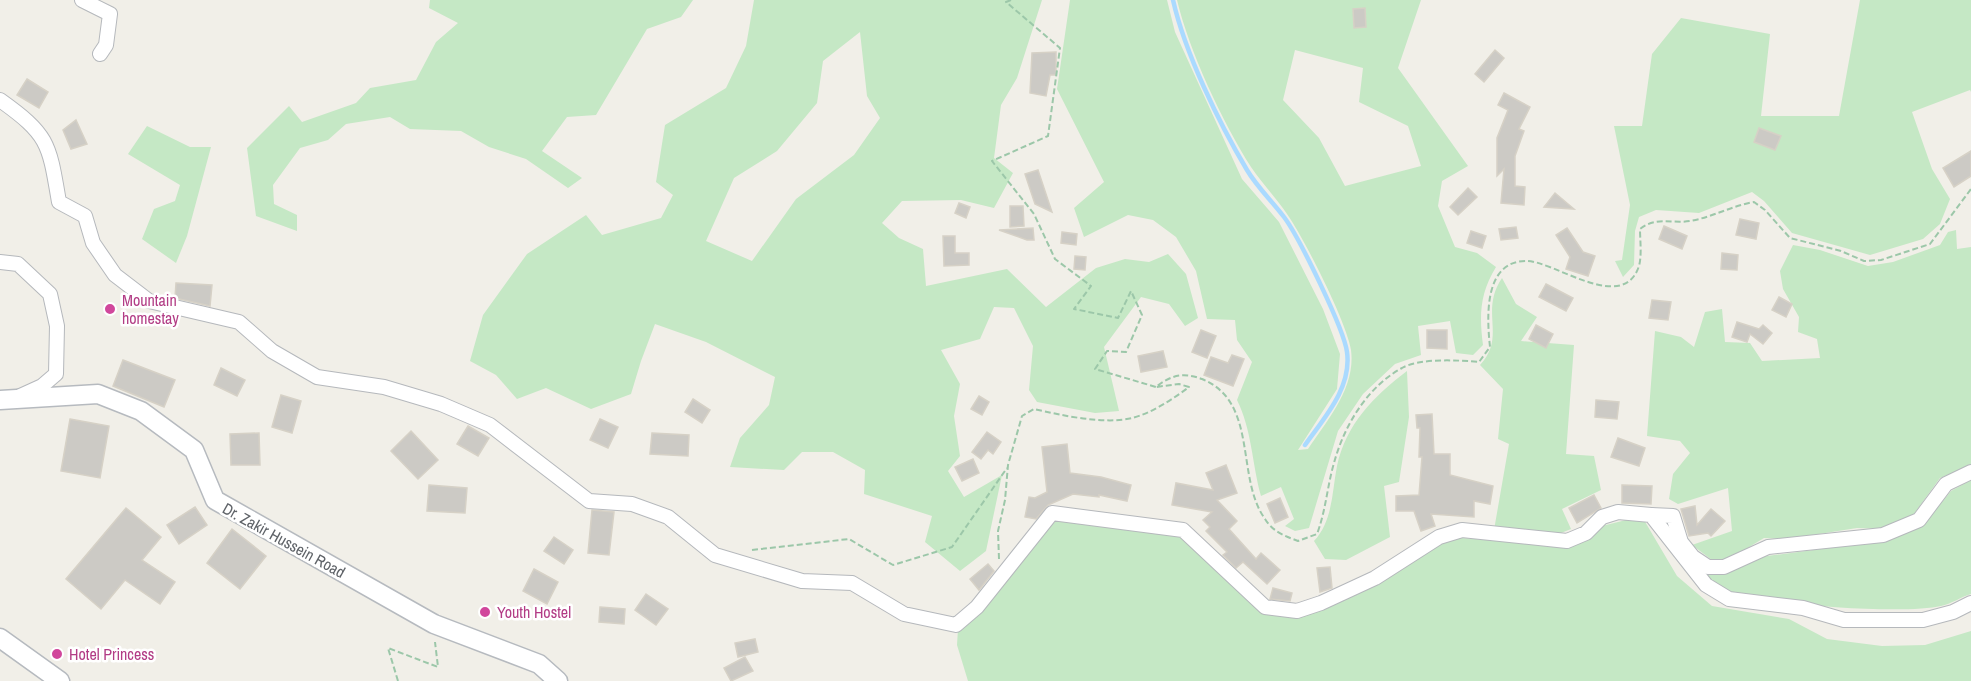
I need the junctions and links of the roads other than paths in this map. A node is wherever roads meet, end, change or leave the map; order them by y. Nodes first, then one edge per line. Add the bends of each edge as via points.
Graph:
1 (82, 0) edge
2 (100, 54) dead end
3 (0, 100) edge
4 (0, 111) edge
5 (22, 116) junction
6 (0, 262) edge
7 (3, 401) edge
8 (1971, 472) edge
9 (1651, 515) junction
10 (1971, 603) edge
11 (0, 638) edge
12 (60, 681) edge
13 (558, 681) edge

1 - 2 street via 110,14 106,45
3 - 5 street
4 - 5 street
5 - 9 street via 33,123 50,151 59,202 85,216 93,243 115,275 149,301 239,322 272,351 317,378 384,387 441,404 490,425 589,501 632,504 668,517 715,555 802,582 852,583 904,614 956,625 1005,575 1052,513 1183,530 1265,607 1297,611 1375,578 1439,537 1462,530 1567,541 1586,533 1602,517 1618,512
6 - 7 street via 18,264 50,294 57,326 56,374 42,386
7 - 13 street, Dr. Zakir Hussein Road via 98,394 141,411 194,450 215,500 434,624 539,664
8 - 9 street via 1946,483 1919,520 1883,535 1768,547 1724,567 1708,567 1693,557 1681,542 1672,516
9 - 10 street via 1706,585 1730,599 1803,608 1844,620 1923,620
11 - 12 street

